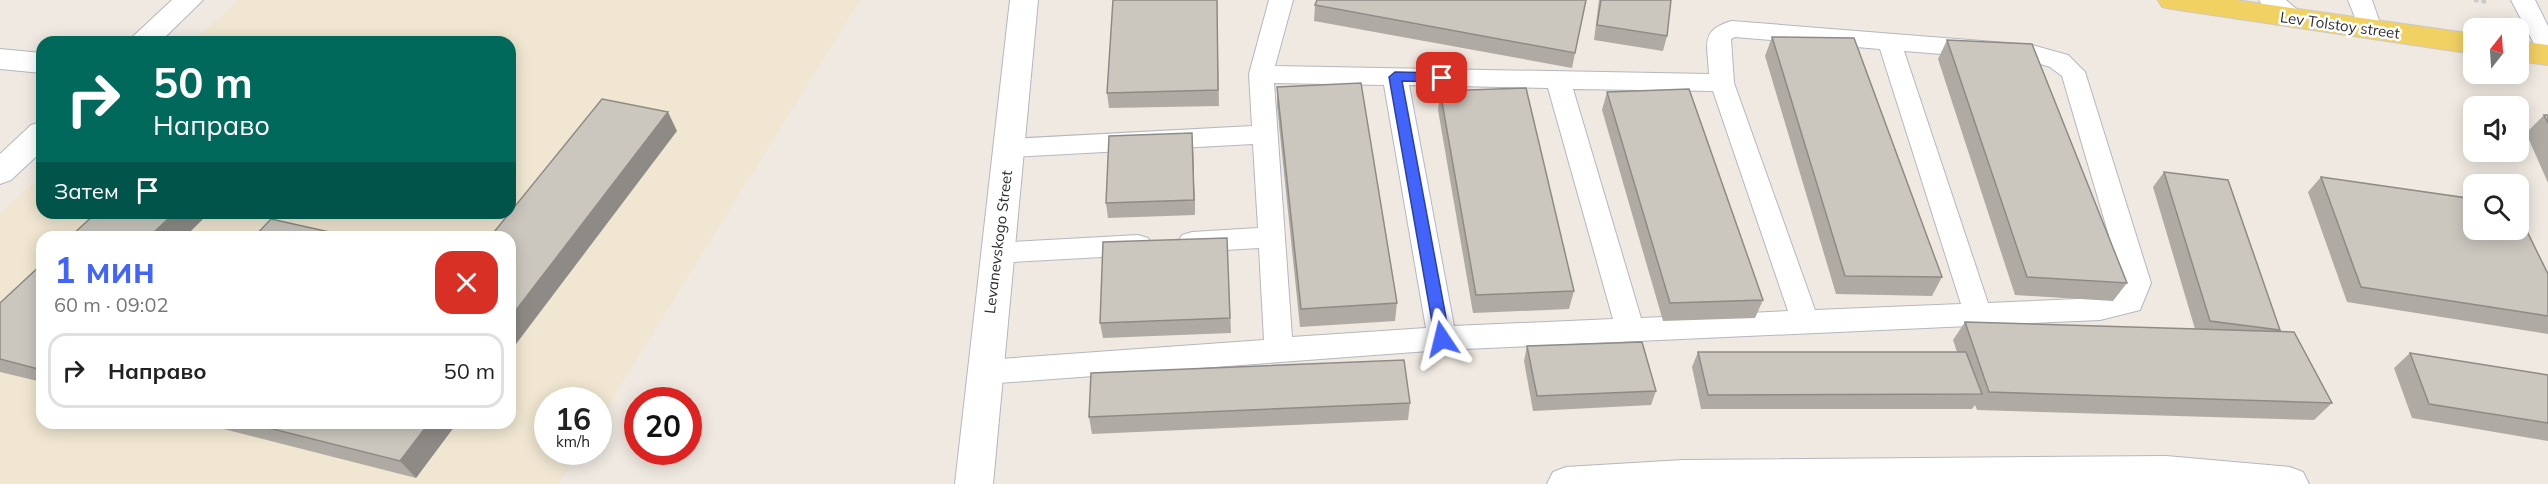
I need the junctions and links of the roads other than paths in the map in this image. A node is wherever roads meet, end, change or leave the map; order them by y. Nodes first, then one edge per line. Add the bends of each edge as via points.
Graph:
1 (189, 0) edge
2 (1024, 0) edge
3 (1281, 0) edge
4 (2172, 0) edge
5 (2271, 0) edge
6 (2360, 0) edge
7 (2523, 0) edge
8 (2295, 18) junction
9 (2370, 29) junction
10 (149, 36) edge
11 (1889, 41) junction
12 (2463, 42) edge
13 (2548, 49) edge
14 (2529, 52) edge
15 (2548, 55) edge
16 (0, 59) edge
17 (36, 62) edge
18 (1261, 74) junction
19 (1395, 77) junction
20 (1558, 80) junction
21 (1722, 83) junction
22 (1263, 134) junction
23 (36, 138) edge
24 (1010, 148) junction
25 (0, 171) edge
26 (1271, 237) junction
27 (996, 253) junction
28 (1978, 314) junction
29 (1805, 321) junction
30 (1630, 328) junction
31 (1442, 339) junction
32 (1279, 352) junction
33 (985, 372) junction
34 (1684, 480) edge
35 (974, 484) edge
36 (1566, 484) edge
37 (2290, 484) edge

1 - 10 street
2 - 24 street, Levanevskogo Street
3 - 18 lane
4 - 8 main road, Lev Tolstoy street
5 - 8 lane
6 - 9 lane
7 - 13 lane
8 - 9 main road, Lev Tolstoy street
9 - 12 main road, Lev Tolstoy street
11 - 21 lane via 1732,29 1719,35
11 - 28 lane
11 - 28 lane via 2032,52 2059,61 2073,72 2137,283 2134,292 2130,302 2100,309
14 - 15 main road
16 - 17 street
18 - 19 lane
18 - 22 lane
19 - 20 lane
19 - 31 lane
20 - 21 lane
20 - 30 lane
21 - 29 lane
22 - 24 lane
22 - 26 lane
23 - 25 street
24 - 27 street, Levanevskogo Street
26 - 27 lane
26 - 32 lane
27 - 33 street, Levanevskogo Street
28 - 29 lane
29 - 30 lane
30 - 31 lane
31 - 32 lane
32 - 33 lane
33 - 35 street, Levanevskogo Street
34 - 36 street
34 - 37 street via 2166,472

